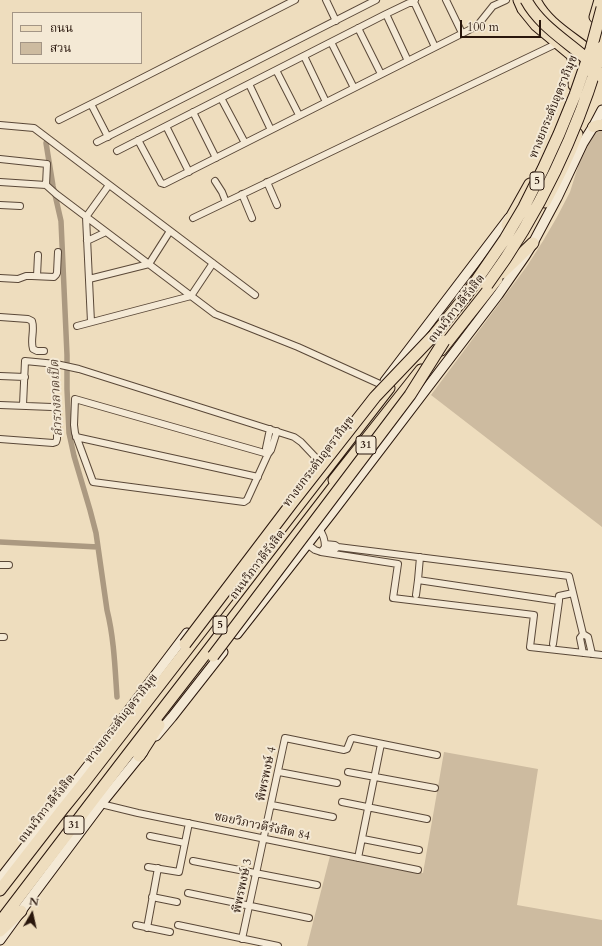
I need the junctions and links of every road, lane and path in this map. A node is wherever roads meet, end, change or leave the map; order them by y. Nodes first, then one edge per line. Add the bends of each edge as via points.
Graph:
1 (296, 0) edge
2 (326, 0) edge
3 (376, 0) edge
4 (446, 0) edge
5 (506, 0) edge
6 (519, 0) edge
7 (526, 0) edge
8 (535, 0) edge
9 (600, 0) edge
10 (414, 1) edge
11 (602, 8) edge
12 (386, 14) junction
13 (336, 21) junction
14 (358, 28) junction
15 (462, 33) junction
16 (331, 42) junction
17 (558, 43) junction
18 (435, 47) junction
19 (602, 47) edge
20 (304, 56) junction
21 (408, 61) junction
22 (602, 67) edge
23 (276, 70) junction
24 (381, 74) junction
25 (248, 84) junction
26 (574, 84) junction
27 (354, 88) junction
28 (221, 98) junction
29 (326, 102) junction
30 (91, 104) junction
31 (602, 110) edge
32 (193, 112) junction
33 (299, 115) junction
34 (58, 120) dead end
35 (0, 125) edge
36 (166, 126) junction
37 (598, 126) edge
38 (271, 130) junction
39 (108, 137) junction
40 (138, 140) junction
41 (97, 142) dead end
42 (244, 143) junction
43 (117, 151) dead end
44 (216, 158) junction
45 (0, 159) edge
46 (189, 172) junction
47 (215, 180) dead end
48 (0, 182) edge
49 (267, 182) junction
50 (46, 185) junction
51 (109, 185) junction
52 (242, 194) junction
53 (226, 202) junction
54 (0, 205) edge
55 (20, 206) dead end
56 (276, 206) dead end
57 (517, 207) junction
58 (86, 217) junction
59 (193, 218) dead end
60 (252, 218) dead end
61 (170, 231) junction
62 (106, 232) junction
63 (87, 241) junction
64 (533, 243) junction
65 (58, 252) dead end
66 (38, 255) dead end
67 (213, 263) junction
68 (149, 264) junction
69 (502, 273) junction
70 (36, 276) junction
71 (0, 278) edge
72 (89, 279) junction
73 (255, 295) dead end
74 (191, 296) junction
75 (0, 316) edge
76 (91, 322) junction
77 (77, 326) dead end
78 (434, 334) junction
79 (444, 341) junction
80 (44, 351) dead end
81 (0, 376) edge
82 (24, 377) junction
83 (385, 381) junction
84 (379, 401) junction
85 (0, 405) edge
86 (24, 405) junction
87 (270, 429) junction
88 (277, 431) junction
89 (76, 437) junction
90 (0, 439) edge
91 (268, 454) junction
92 (319, 461) junction
93 (258, 477) junction
94 (319, 529) junction
95 (307, 544) junction
96 (324, 548) junction
97 (420, 557) junction
98 (0, 565) edge
99 (9, 565) dead end
100 (418, 580) junction
101 (574, 593) junction
102 (416, 595) dead end
103 (559, 601) junction
104 (583, 634) junction
105 (553, 644) dead end
106 (583, 653) junction
107 (592, 654) junction
108 (602, 654) edge
109 (381, 744) junction
110 (437, 755) dead end
111 (139, 756) junction
112 (90, 763) junction
113 (279, 772) junction
114 (348, 772) dead end
115 (375, 776) junction
116 (337, 783) dead end
117 (435, 788) dead end
118 (342, 802) dead end
119 (101, 804) junction
120 (272, 805) junction
121 (369, 808) junction
122 (62, 810) junction
123 (332, 817) dead end
124 (427, 820) dead end
125 (189, 823) junction
126 (150, 836) dead end
127 (31, 838) junction
128 (264, 838) junction
129 (362, 839) junction
130 (185, 843) junction
131 (419, 850) dead end
132 (358, 858) junction
133 (193, 861) dead end
134 (148, 867) dead end
135 (158, 868) junction
136 (418, 870) dead end
137 (257, 873) junction
138 (0, 879) edge
139 (317, 885) dead end
140 (0, 890) edge
141 (23, 892) junction
142 (188, 893) dead end
143 (152, 897) junction
144 (0, 900) edge
145 (177, 902) dead end
146 (249, 907) junction
147 (21, 911) junction
148 (0, 913) edge
149 (309, 918) dead end
150 (0, 922) edge
151 (136, 925) dead end
152 (178, 926) dead end
153 (147, 928) junction
154 (0, 931) edge
155 (170, 932) dead end
156 (242, 939) junction
157 (0, 940) edge
158 (278, 946) edge

1 - 30 street
2 - 13 street
3 - 13 street
4 - 15 street
5 - 15 street via 492,6 477,26
6 - 17 highway via 536,25
7 - 22 highway, bridge via 544,24 590,61
8 - 22 highway, bridge via 550,20 585,48
9 - 26 highway, ถนนวิภาวดีรังสิต / 31 via 586,52
10 - 12 street
10 - 18 street
11 - 78 highway, ทางยกระดับอุตราภิมุข / 5, bridge via 575,95 524,207 486,267
12 - 14 street
12 - 21 street
13 - 39 street
14 - 16 street
14 - 24 street
15 - 18 street
16 - 20 street
16 - 27 street
17 - 26 highway via 574,60
17 - 49 street
18 - 21 street
19 - 79 highway, ทางยกระดับอุตราภิมุข / 5, bridge via 569,140 535,210 497,272
20 - 23 street
20 - 29 street
21 - 24 street
22 - 69 highway, ถนนวิภาวดีรังสิต / 31 via 572,148 554,186
23 - 25 street
23 - 33 street
24 - 27 street
25 - 28 street
25 - 38 street
26 - 57 highway, ถนนวิภาวดีรังสิต / 31 via 542,160
27 - 29 street
28 - 32 street
28 - 42 street
29 - 33 street
30 - 34 street
30 - 39 street
31 - 37 main road, ถนนวิภาวดีรังสิต / 31
32 - 36 street
32 - 44 street
33 - 38 street
35 - 51 street via 34,128
36 - 40 street
36 - 46 street
37 - 64 main road, ถนนวิภาวดีรังสิต / 31 via 583,143
38 - 42 street
39 - 41 street
40 - 43 street
40 - 46 street via 161,183 164,184
42 - 44 street
44 - 46 street
45 - 50 street via 47,164
47 - 53 street
48 - 50 street
49 - 52 street
49 - 56 street
50 - 58 street
51 - 58 street
51 - 61 street
52 - 53 street
52 - 60 street
53 - 59 street
54 - 55 street
57 - 83 main road, ถนนวิภาวดีรังสิต / 31
57 - 84 highway, ถนนวิภาวดีรังสิต / 31 via 492,252
58 - 62 street
58 - 63 street
61 - 67 street
61 - 68 street
62 - 63 street
62 - 68 street
63 - 72 street
64 - 69 highway
64 - 94 main road, ถนนวิภาวดีรังสิต / 31 via 494,300
65 - 70 street via 56,275
66 - 70 street
67 - 73 street
67 - 74 street
68 - 72 street
68 - 74 street
69 - 141 highway, ถนนวิภาวดีรังสิต / 31 via 343,475
70 - 71 street
72 - 76 street
74 - 76 street
74 - 83 street via 215,314
75 - 80 street via 32,320 33,349
76 - 77 street
78 - 112 highway, 5, bridge via 375,397
78 - 144 highway, ทางยกระดับอุตราภิมุข / 5, bridge
79 - 111 highway, 5, bridge via 410,395 161,722
79 - 148 highway, ทางยกระดับอุตราภิมุข / 5, bridge via 201,650
81 - 82 street
82 - 86 street
82 - 87 street via 25,361 68,367
83 - 84 highway
83 - 92 main road, ถนนวิภาวดีรังสิต / 31
84 - 122 highway, ถนนวิภาวดีรังสิต / 31
85 - 86 street
86 - 90 street via 56,408 56,442
87 - 88 street
87 - 91 street via 266,448
88 - 91 street via 272,450
88 - 92 street via 302,442
89 - 91 street via 75,399
89 - 93 street
89 - 93 street via 93,482 244,502
91 - 93 street
92 - 112 main road, ถนนวิภาวดีรังสิต / 31
94 - 95 main road, ถนนวิภาวดีรังสิต / 31
94 - 96 street via 325,540
95 - 96 street via 315,550
95 - 111 main road, ถนนวิภาวดีรังสิต / 31 via 172,718
96 - 97 street via 335,545
96 - 106 street via 398,564 393,598 534,615 530,647
97 - 100 street
97 - 101 street via 569,576
98 - 99 street
100 - 102 street
100 - 103 street
101 - 103 street via 559,596
101 - 104 street
103 - 105 street
104 - 106 street via 580,638
104 - 107 street via 588,637
106 - 107 street
107 - 108 street
109 - 110 street
109 - 113 street, พิพรพงษ์ 4 via 353,738 344,750 285,738
109 - 115 street
111 - 119 main road, ถนนวิภาวดีรังสิต / 31
112 - 127 main road, ถนนวิภาวดีรังสิต / 31
113 - 116 street
113 - 120 street, พิพรพงษ์ 4
114 - 115 street
115 - 117 street
115 - 121 street
118 - 121 street
119 - 125 street, ซอยวิภาวดีรังสิต 84
119 - 147 main road, ถนนวิภาวดีรังสิต / 31
120 - 123 street
120 - 128 street, พิพรพงษ์ 4
121 - 124 street
121 - 129 street
122 - 127 highway
122 - 140 highway, ถนนวิภาวดีรังสิต / 31
125 - 128 street, ซอยวิภาวดีรังสิต 84
125 - 130 street
126 - 130 street
127 - 138 main road, ถนนวิภาวดีรังสิต / 31
128 - 132 street, ซอยวิภาวดีรังสิต 84
128 - 137 street, พิพรพงษ์ 3
129 - 131 street
129 - 132 street
130 - 135 street via 179,872
132 - 136 street, ซอยวิภาวดีรังสิต 84
133 - 137 street
134 - 135 street
135 - 143 street
137 - 139 street
137 - 146 street, พิพรพงษ์ 3
141 - 150 highway, ถนนวิภาวดีรังสิต / 31
141 - 154 highway
142 - 146 street
143 - 145 street
143 - 153 street
146 - 149 street
146 - 156 street, พิพรพงษ์ 3
147 - 154 highway
147 - 157 main road, ถนนวิภาวดีรังสิต / 31
151 - 153 street
152 - 156 street
153 - 155 street
156 - 158 street

